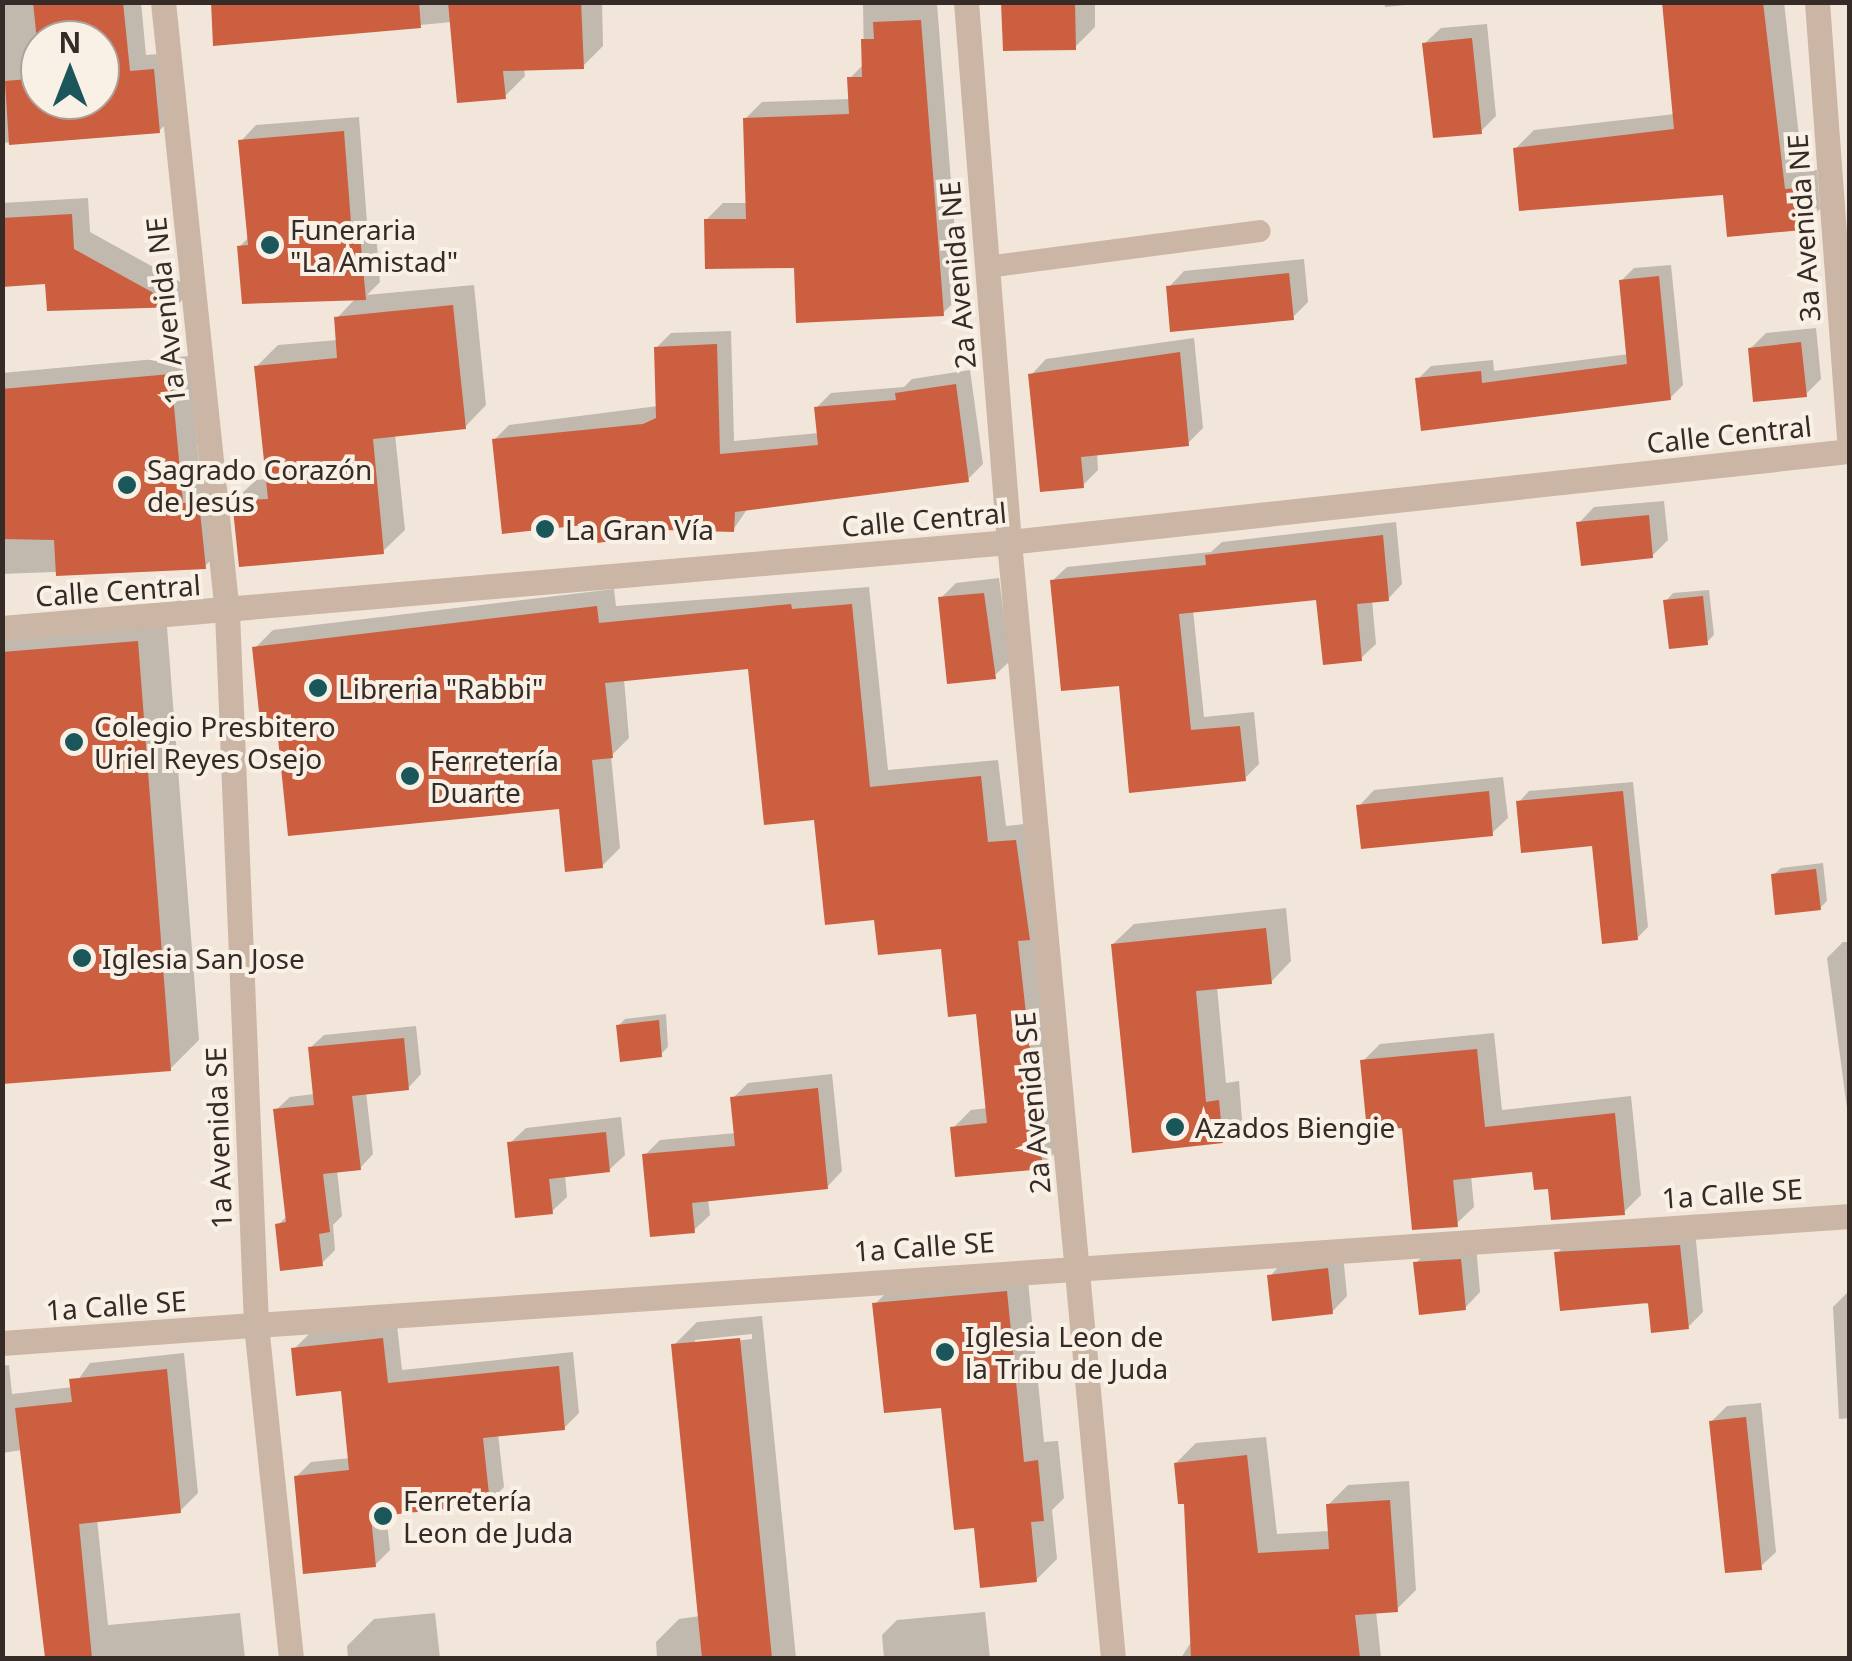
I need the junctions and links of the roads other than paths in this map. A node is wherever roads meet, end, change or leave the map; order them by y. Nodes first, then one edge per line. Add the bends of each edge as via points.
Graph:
1 (163, 2) edge
2 (966, 2) edge
3 (1817, 2) edge
4 (1260, 231) dead end
5 (987, 267) junction
6 (1850, 450) edge
7 (1008, 542) junction
8 (228, 613) junction
9 (2, 628) edge
10 (1850, 1216) edge
11 (1077, 1265) junction
12 (256, 1326) junction
13 (2, 1343) edge
14 (291, 1658) edge
15 (1113, 1658) edge

1 - 8 street, 1a Avenida NE
2 - 5 street, 2a Avenida NE
3 - 6 street, 3a Avenida NE
4 - 5 lane
5 - 7 street, 2a Avenida NE
6 - 7 street, Calle Central
7 - 8 street, Calle Central
7 - 11 street, 2a Avenida SE
8 - 9 street, Calle Central
8 - 12 street, 1a Avenida SE
10 - 11 street, 1a Calle SE
11 - 12 street, 1a Calle SE
11 - 15 street, 2a Avenida SE
12 - 13 street, 1a Calle SE
12 - 14 street, 1a Avenida SE

